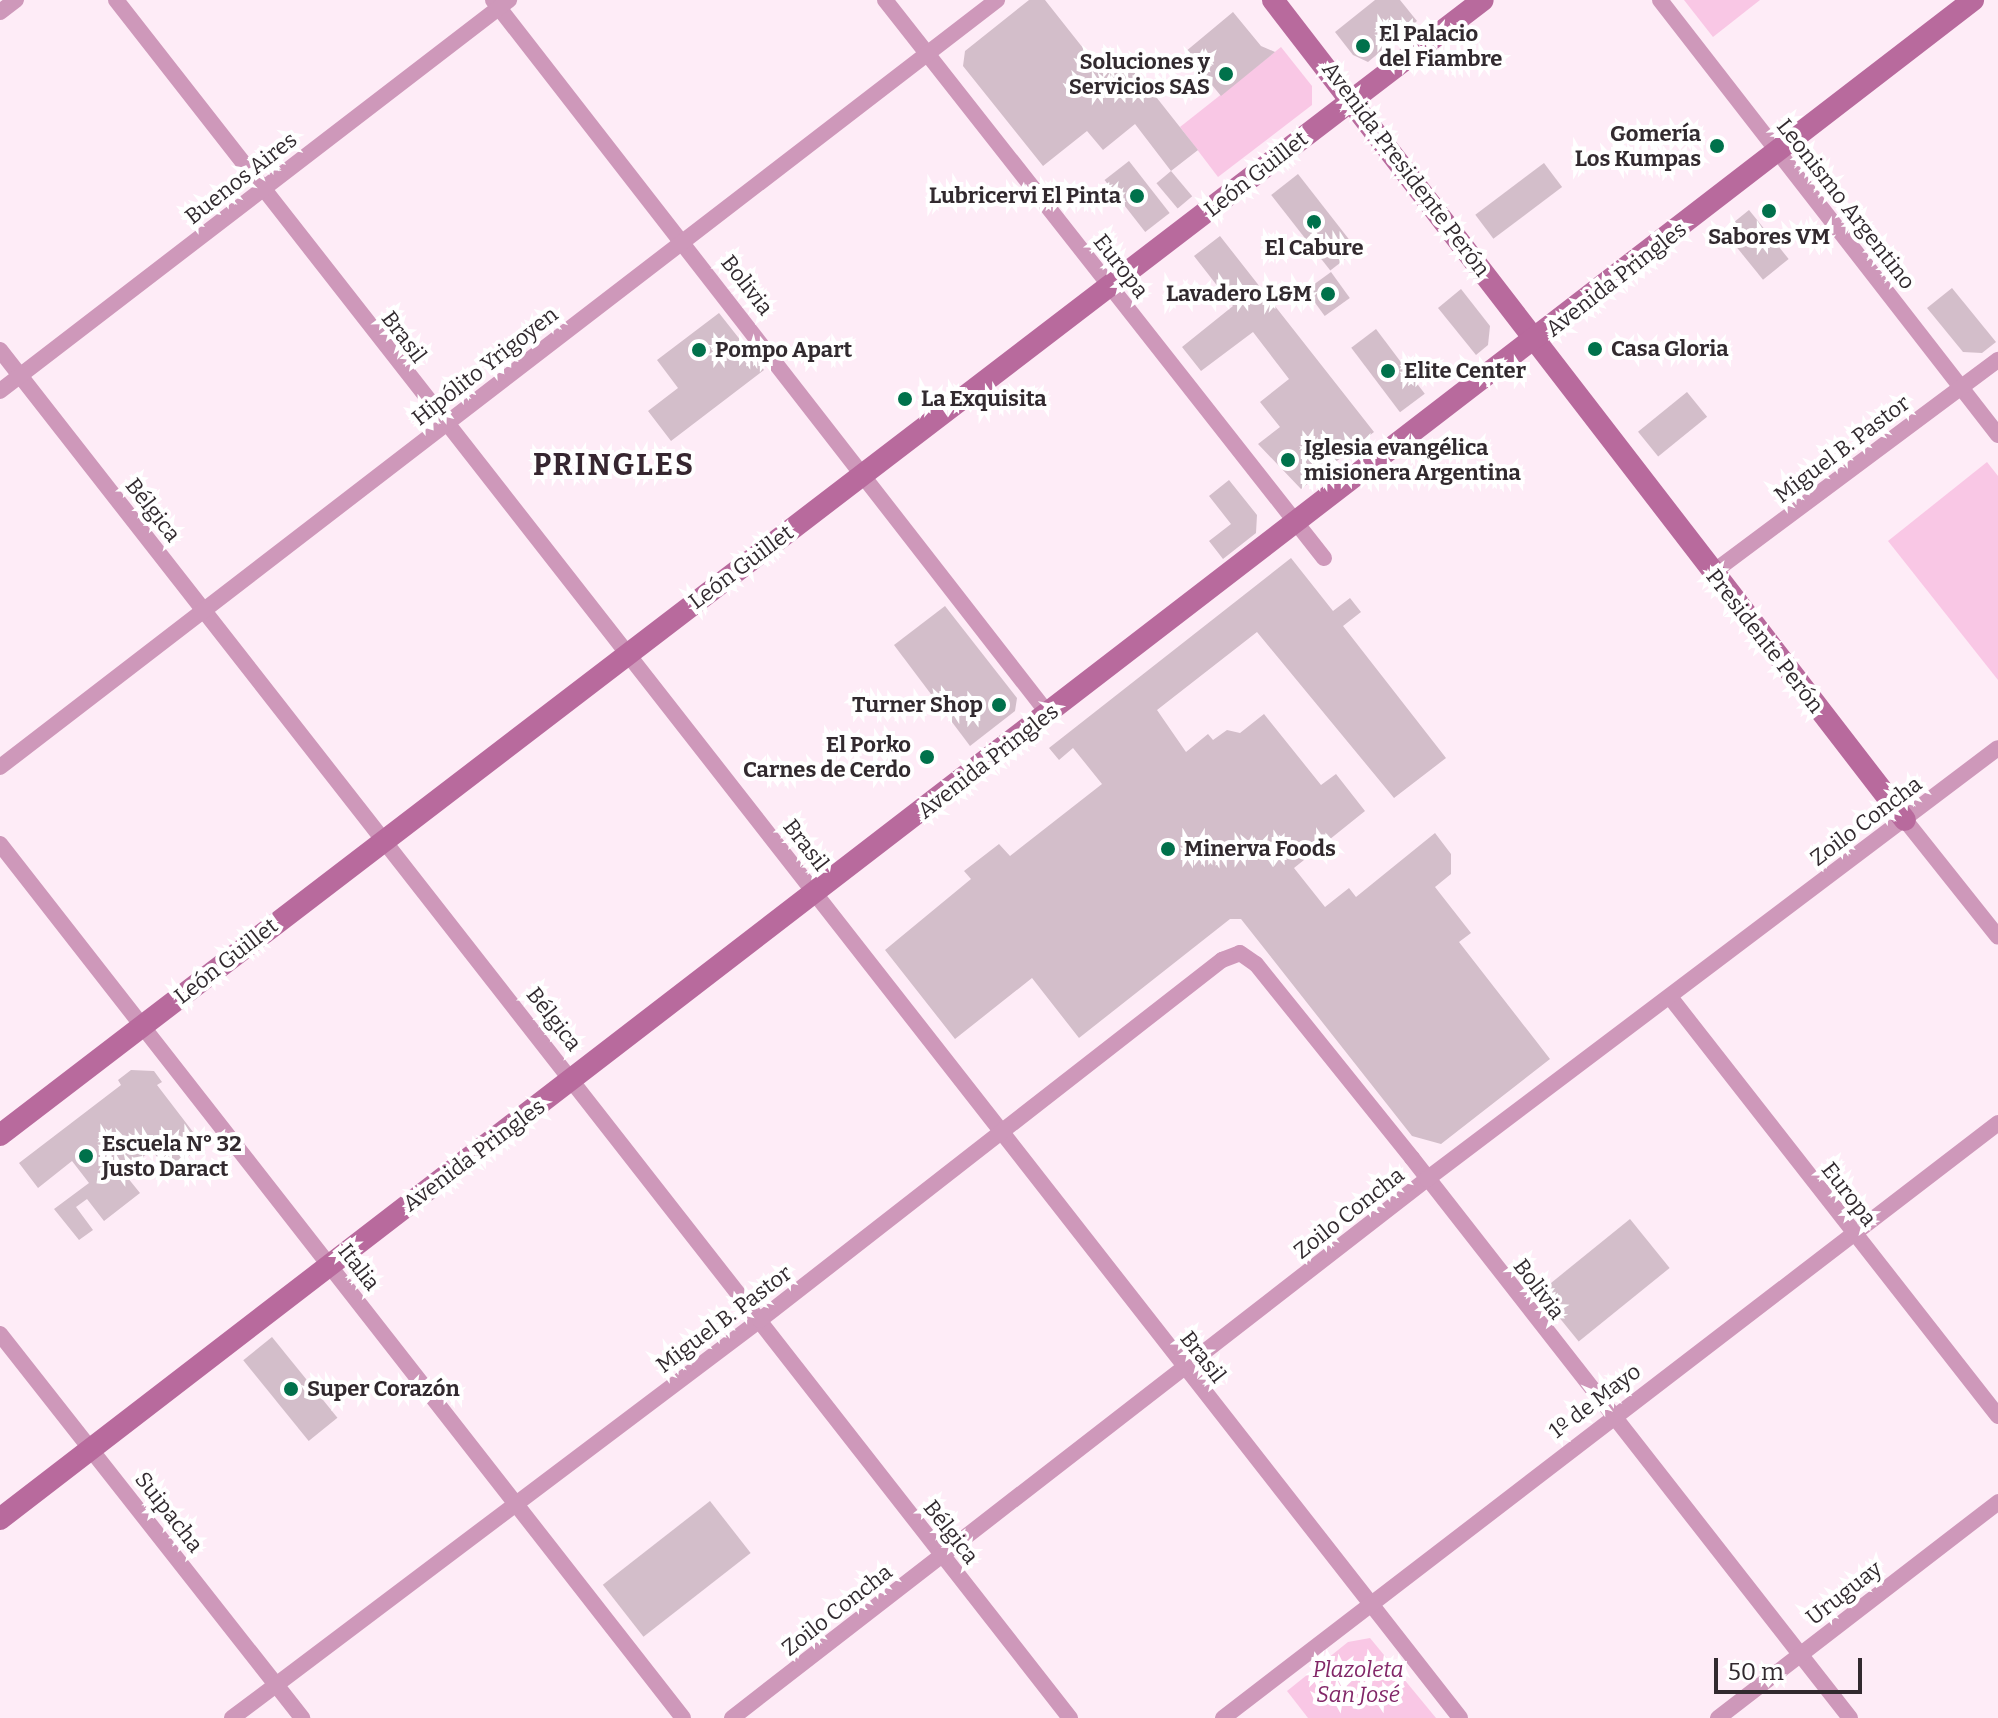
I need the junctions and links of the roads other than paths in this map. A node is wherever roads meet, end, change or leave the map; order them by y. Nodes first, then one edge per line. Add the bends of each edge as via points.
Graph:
1 (16, 0) edge
2 (116, 0) edge
3 (885, 0) edge
4 (997, 0) edge
5 (1273, 0) edge
6 (1483, 0) edge
7 (1660, 0) edge
8 (1973, 0) edge
9 (500, 3) edge
10 (0, 12) edge
11 (927, 54) junction
12 (1353, 98) junction
13 (1777, 153) junction
14 (263, 188) junction
15 (684, 241) junction
16 (1110, 287) junction
17 (1538, 340) junction
18 (0, 350) edge
19 (1998, 360) edge
20 (20, 376) junction
21 (1960, 388) junction
22 (0, 391) edge
23 (444, 425) junction
24 (1998, 435) edge
25 (866, 473) junction
26 (1297, 525) junction
27 (1324, 558) dead end
28 (1712, 573) junction
29 (205, 610) junction
30 (626, 653) junction
31 (1049, 715) junction
32 (1998, 748) edge
33 (0, 767) edge
34 (1905, 820) junction
35 (385, 837) junction
36 (0, 844) edge
37 (816, 893) junction
38 (1998, 937) edge
39 (1240, 953) joint
40 (1670, 997) junction
41 (141, 1026) junction
42 (575, 1079) junction
43 (1998, 1123) edge
44 (999, 1132) junction
45 (0, 1135) edge
46 (1427, 1179) junction
47 (1853, 1235) junction
48 (330, 1264) junction
49 (760, 1320) junction
50 (0, 1334) edge
51 (1185, 1371) junction
52 (1998, 1416) edge
53 (1610, 1417) junction
54 (91, 1449) junction
55 (1998, 1502) edge
56 (516, 1504) junction
57 (0, 1519) edge
58 (942, 1557) junction
59 (1369, 1605) junction
60 (1801, 1654) junction
61 (275, 1684) junction
62 (232, 1718) edge
63 (302, 1718) edge
64 (683, 1718) edge
65 (732, 1718) edge
66 (1070, 1718) edge
67 (1223, 1718) edge
68 (1460, 1718) edge
69 (1718, 1718) edge
70 (1850, 1718) edge

1 - 10 street
2 - 14 street, Brasil
3 - 11 street, Europa
4 - 11 street, Hipólito Yrigoyen
5 - 12 main road, Avenida Presidente Perón
6 - 12 main road, León Guillet
7 - 13 street, Leonismo Argentino
8 - 13 main road, Avenida Pringles
9 - 14 street, Buenos Aires
9 - 15 street, Bolivia
11 - 15 street, Hipólito Yrigoyen
11 - 16 street, Europa
12 - 16 main road, León Guillet
12 - 17 main road, Avenida Presidente Perón
13 - 17 main road, Avenida Pringles
13 - 21 street, Leonismo Argentino
14 - 20 street, Buenos Aires
14 - 23 street, Brasil
15 - 23 street, Hipólito Yrigoyen
15 - 25 street, Bolivia
16 - 25 main road, León Guillet
16 - 26 street, Europa
17 - 26 main road, Avenida Pringles
17 - 28 main road, Presidente Perón
18 - 20 street, Bélgica
19 - 21 street, Miguel B. Pastor
20 - 22 street, Buenos Aires
20 - 29 street, Bélgica
21 - 24 street, Leonismo Argentino
21 - 28 street, Miguel B. Pastor
23 - 29 street, Hipólito Yrigoyen
23 - 30 street, Brasil
25 - 30 main road, León Guillet
25 - 31 street, Bolivia
26 - 27 street, Europa
26 - 31 main road, Avenida Pringles
28 - 34 main road, Presidente Perón
29 - 33 street, Hipólito Yrigoyen
29 - 35 street, Bélgica
30 - 35 main road, León Guillet
30 - 37 street, Brasil
31 - 37 main road, Avenida Pringles
32 - 34 street, Zoilo Concha
34 - 38 street, Presidente Perón
34 - 40 street, Zoilo Concha
35 - 41 main road, León Guillet
35 - 42 street, Bélgica
36 - 41 street, Italia
37 - 42 main road, Avenida Pringles
37 - 44 street, Brasil
39 - 44 street, Miguel B. Pastor via 1222,960
39 - 46 street, Bolivia via 1256,964
40 - 46 street, Zoilo Concha
40 - 47 street, Europa
41 - 45 main road, León Guillet
41 - 48 street, Italia
42 - 48 main road, Avenida Pringles
42 - 49 street, Bélgica
43 - 47 street, 1º de Mayo
44 - 49 street, Miguel B. Pastor
44 - 51 street, Brasil
46 - 51 street, Zoilo Concha
46 - 53 street, Bolivia
47 - 52 street, Europa
47 - 53 street, 1º de Mayo
48 - 54 main road, Avenida Pringles
48 - 56 street, Italia
49 - 56 street, Miguel B. Pastor
49 - 58 street, Bélgica
50 - 54 street, Suipacha
51 - 58 street, Zoilo Concha
51 - 59 street, Brasil
53 - 59 street, 1º de Mayo
53 - 60 street, Bolivia
54 - 57 main road, Avenida Pringles
54 - 61 street, Suipacha
55 - 60 street, Uruguay
56 - 61 street, Miguel B. Pastor
56 - 64 street, Italia
58 - 65 street, Zoilo Concha
58 - 66 street, Bélgica
59 - 67 street, 1º de Mayo
59 - 68 street, Brasil
60 - 69 street, Uruguay
60 - 70 street, Bolivia
61 - 62 street, Miguel B. Pastor
61 - 63 street, Suipacha

